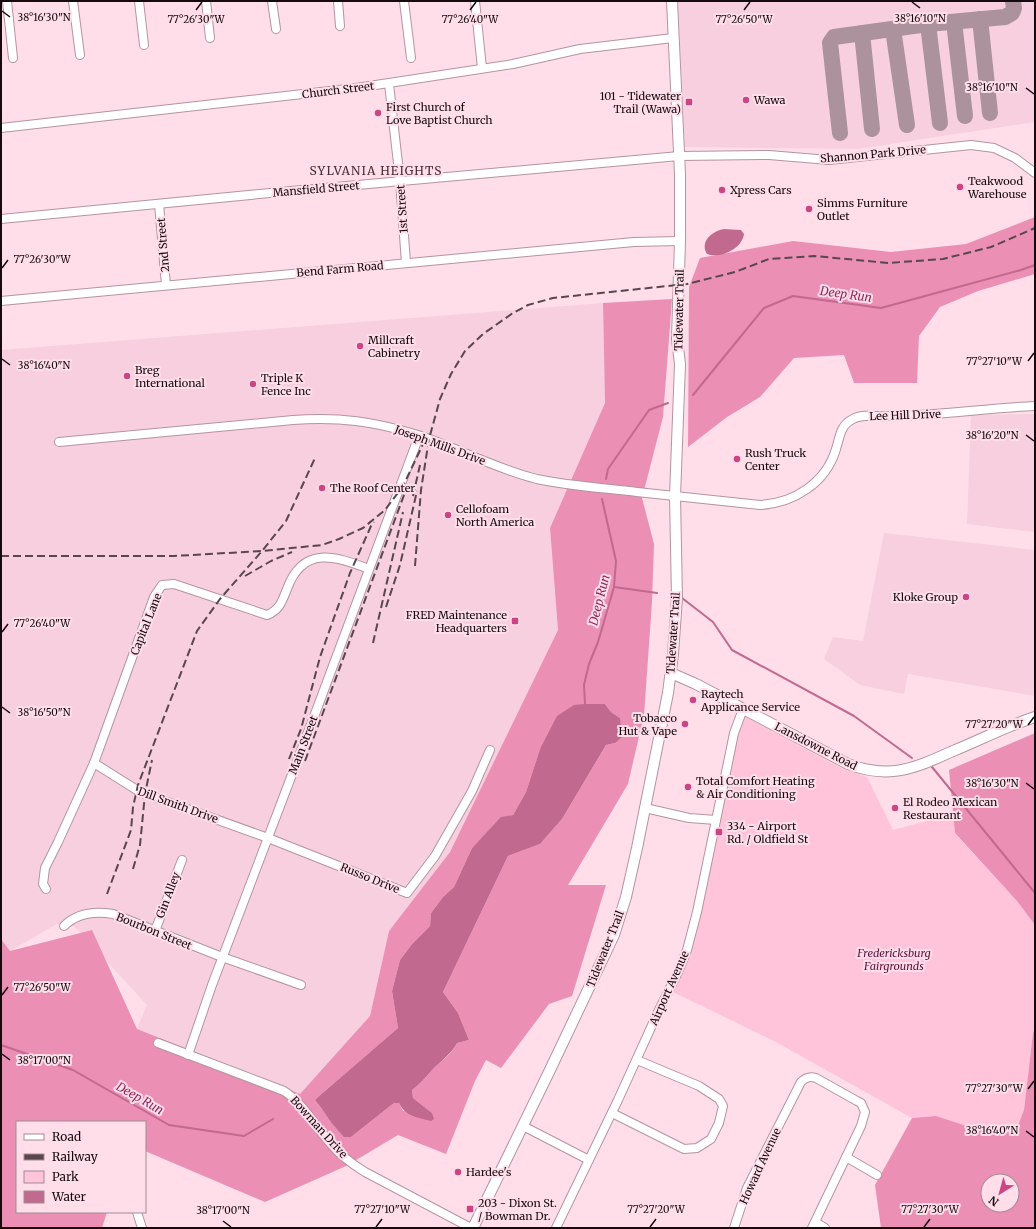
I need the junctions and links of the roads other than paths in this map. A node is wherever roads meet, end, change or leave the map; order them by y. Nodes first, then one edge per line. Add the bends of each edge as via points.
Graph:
1 (7, 1) edge
2 (73, 1) edge
3 (139, 1) edge
4 (206, 1) edge
5 (272, 1) edge
6 (338, 1) edge
7 (404, 1) edge
8 (475, 1) edge
9 (672, 1) edge
10 (340, 26) dead end
11 (276, 29) dead end
12 (210, 38) dead end
13 (673, 38) junction
14 (144, 46) dead end
15 (80, 55) dead end
16 (13, 58) dead end
17 (411, 58) dead end
18 (482, 68) junction
19 (389, 84) junction
20 (1, 128) edge
21 (679, 156) junction
22 (1035, 173) edge
23 (400, 181) junction
24 (159, 204) junction
25 (1, 219) edge
26 (680, 241) junction
27 (406, 263) junction
28 (166, 285) junction
29 (1, 301) edge
30 (1035, 406) edge
31 (419, 436) junction
32 (59, 442) dead end
33 (675, 496) junction
34 (369, 569) junction
35 (671, 673) junction
36 (743, 709) junction
37 (1035, 717) edge
38 (490, 750) dead end
39 (94, 763) junction
40 (646, 808) junction
41 (716, 820) junction
42 (268, 838) junction
43 (182, 860) dead end
44 (46, 889) dead end
45 (64, 926) dead end
46 (155, 931) junction
47 (222, 957) junction
48 (301, 985) dead end
49 (158, 1044) dead end
50 (188, 1055) junction
51 (637, 1060) junction
52 (612, 1113) junction
53 (522, 1126) junction
54 (846, 1157) junction
55 (589, 1160) junction
56 (877, 1174) dead end
57 (137, 1213) edge
58 (814, 1225) edge
59 (142, 1228) edge
60 (472, 1228) edge
61 (556, 1228) edge
62 (734, 1228) edge
63 (825, 1228) edge

1 - 16 street
2 - 15 street
3 - 14 street
4 - 12 street
5 - 11 street
6 - 10 street
7 - 17 street
8 - 18 street
9 - 13 main road, Tidewater Trail
13 - 18 street, Church Street via 580,49
13 - 21 main road, Tidewater Trail
18 - 19 street, Church Street
19 - 20 street, Church Street
19 - 23 street, 1st Street
21 - 22 street, Shannon Park Drive via 769,155 829,160 971,145 994,148 1015,158
21 - 23 street, Mansfield Street
21 - 26 main road, Tidewater Trail
23 - 24 street, Mansfield Street
23 - 27 street, 1st Street
24 - 25 street, Mansfield Street
24 - 28 street, 2nd Street
26 - 27 street, Bend Farm Road via 634,242
26 - 33 main road, Tidewater Trail via 677,339 680,403
27 - 28 street, Bend Farm Road
28 - 29 street, Bend Farm Road
30 - 33 street, Lee Hill Drive via 921,416 857,417 847,423 840,432 832,460 824,473 791,499 760,505
31 - 32 street, Joseph Mills Drive via 371,423 320,418
31 - 33 street, Joseph Mills Drive via 538,479
31 - 34 street, Main Street
33 - 35 main road, Tidewater Trail via 677,598
34 - 39 street, Capital Lane via 348,560 332,557 309,561 298,568 277,610 267,615 174,584 162,585 154,597
34 - 42 street, Main Street
35 - 36 main road, Lansdowne Road
35 - 40 main road, Tidewater Trail
36 - 37 main road, Lansdowne Road via 848,764 880,772 920,766
36 - 41 street, Airport Avenue via 734,733
38 - 42 street, Russo Drive via 472,791 438,852 407,893
39 - 42 street, Dill Smith Drive via 136,790
39 - 44 street, Capital Lane via 45,868 43,884
40 - 41 street via 689,818
40 - 53 main road, Tidewater Trail via 626,897 614,935
41 - 51 street, Airport Avenue via 687,950
42 - 47 street, Main Street
43 - 46 street, Gin Alley
45 - 46 street, Bourbon Street via 80,916 104,912
46 - 47 street, Bourbon Street
47 - 48 street, Bourbon Street
47 - 50 street, Main Street
49 - 50 street, Bowman Drive
50 - 60 street, Bowman Drive via 287,1093 298,1101 331,1145 353,1165
51 - 52 street, Airport Avenue
51 - 52 street via 699,1086 719,1098 723,1106 719,1123 711,1139 697,1148 684,1148
52 - 55 street, Airport Avenue
53 - 55 street
53 - 60 main road, Tidewater Trail
54 - 56 street
54 - 58 street, Howard Avenue
54 - 62 street, Howard Avenue via 865,1115 864,1108 861,1103 816,1078 808,1077 801,1082 747,1188
55 - 61 street, Airport Avenue
57 - 59 street
58 - 63 street

